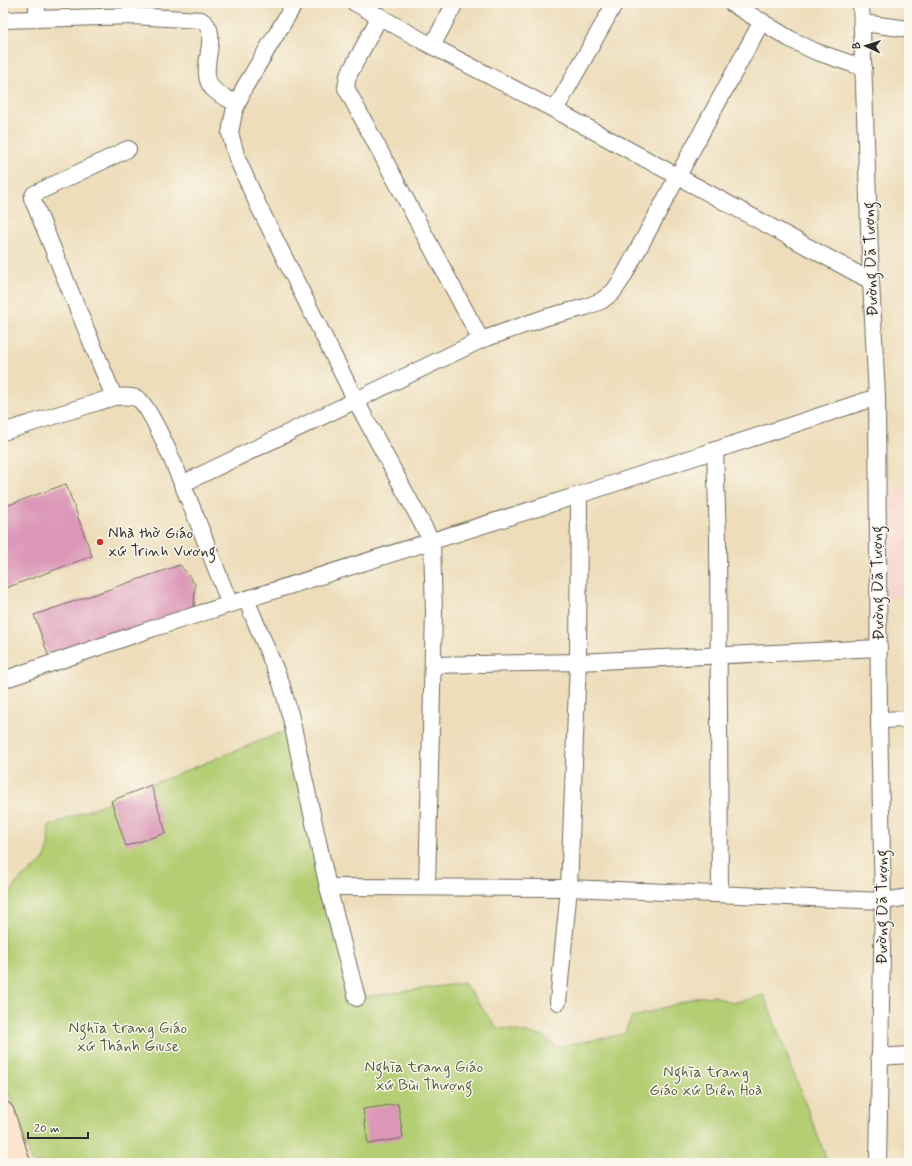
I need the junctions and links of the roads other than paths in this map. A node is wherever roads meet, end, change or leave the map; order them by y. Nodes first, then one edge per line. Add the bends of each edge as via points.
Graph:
1 (295, 3) edge
2 (355, 3) edge
3 (455, 3) edge
4 (615, 3) edge
5 (731, 3) edge
6 (861, 3) edge
7 (37, 10) edge
8 (134, 10) edge
9 (380, 16) junction
10 (3, 20) edge
11 (762, 21) junction
12 (863, 23) junction
13 (909, 29) edge
14 (432, 46) junction
15 (864, 68) junction
16 (237, 104) junction
17 (555, 110) junction
18 (128, 149) dead end
19 (677, 175) junction
20 (871, 281) junction
21 (481, 340) junction
22 (114, 397) junction
23 (878, 397) junction
24 (356, 401) junction
25 (3, 432) edge
26 (715, 450) junction
27 (182, 484) junction
28 (578, 496) junction
29 (432, 542) junction
30 (246, 599) junction
31 (230, 604) junction
32 (879, 648) junction
33 (719, 655) junction
34 (578, 662) junction
35 (433, 665) junction
36 (3, 680) edge
37 (909, 719) edge
38 (879, 720) junction
39 (427, 886) junction
40 (328, 887) junction
41 (569, 888) junction
42 (720, 894) junction
43 (909, 897) edge
44 (883, 901) junction
45 (357, 998) dead end
46 (558, 1002) dead end
47 (909, 1055) edge
48 (879, 1057) junction
49 (3, 1113) edge
50 (19, 1163) edge
51 (878, 1163) edge

1 - 16 street
2 - 9 street
3 - 14 street
4 - 17 street
5 - 11 street
6 - 12 street, Đường Dã Tượng
7 - 8 street
7 - 10 street
8 - 16 street via 201,20 208,24 211,31 208,79 213,89
9 - 14 street
9 - 21 street via 348,76 346,88
11 - 15 street via 814,52
11 - 19 street
12 - 13 street
12 - 15 street, Đường Dã Tượng
14 - 17 street
15 - 20 street, Đường Dã Tượng
16 - 24 street via 230,133 237,158
17 - 19 street
18 - 22 street via 34,194 32,198
19 - 20 street
19 - 21 street via 613,292 601,301 586,307 547,317
20 - 23 street, Đường Dã Tượng
21 - 24 street
22 - 25 street
22 - 27 street via 138,399 151,416
23 - 26 street
23 - 32 street, Đường Dã Tượng
24 - 27 street
24 - 29 street
26 - 28 street
26 - 33 street
27 - 31 street
28 - 29 street
28 - 34 street
29 - 30 street
29 - 35 street
30 - 31 street
30 - 40 street via 281,683 291,718
31 - 36 street
32 - 33 street
32 - 38 street, Đường Dã Tượng
33 - 34 street
33 - 42 street
34 - 35 street
34 - 41 street
35 - 39 street
37 - 38 street
38 - 44 street, Đường Dã Tượng
39 - 40 street
39 - 41 street
40 - 45 street
41 - 42 street
41 - 46 street
42 - 44 street
43 - 44 street
44 - 48 street, Đường Dã Tượng
47 - 48 street
48 - 51 street, Đường Dã Tượng
49 - 50 street

